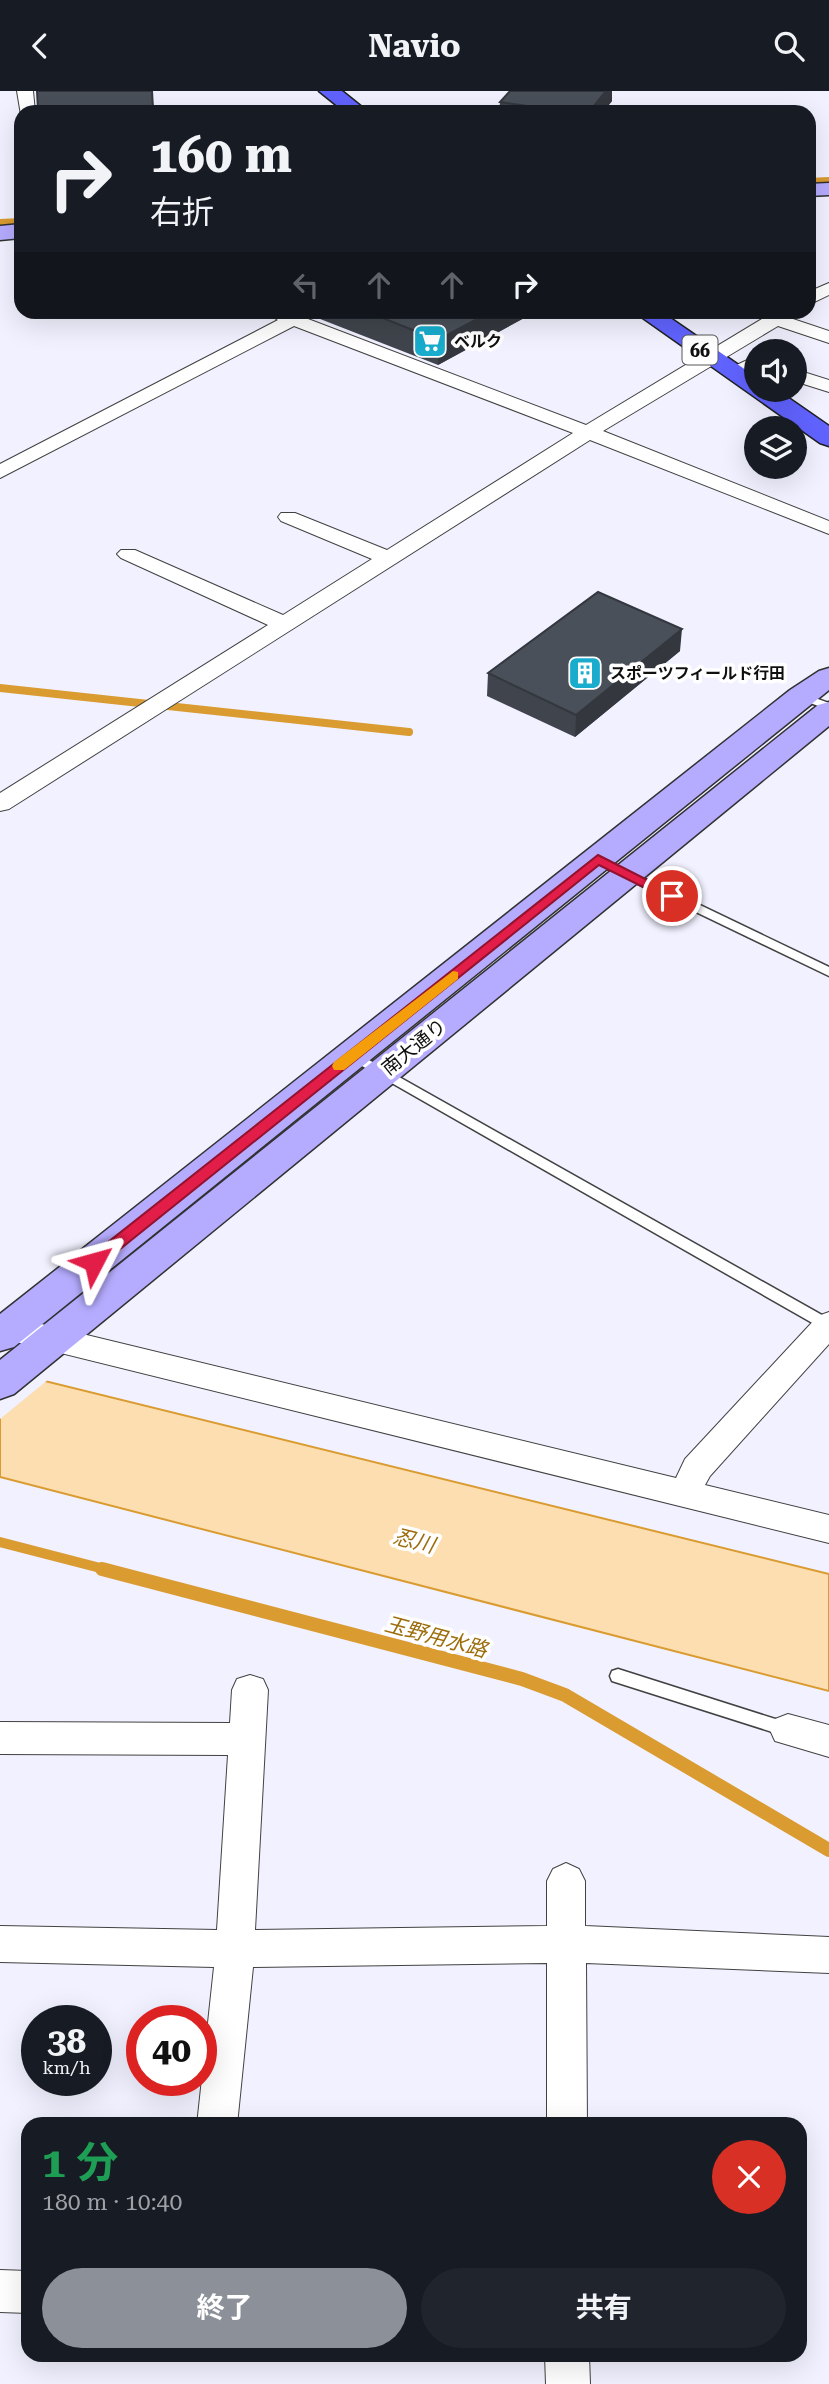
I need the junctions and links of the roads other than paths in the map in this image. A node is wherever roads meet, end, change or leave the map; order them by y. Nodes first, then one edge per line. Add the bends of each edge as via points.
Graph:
1 (329, 91) edge
2 (348, 105) edge
3 (293, 319) edge
4 (311, 319) edge
5 (655, 319) edge
6 (776, 319) edge
7 (791, 319) edge
8 (829, 337) edge
9 (710, 357) junction
10 (744, 366) edge
11 (807, 379) edge
12 (829, 386) edge
13 (777, 402) edge
14 (588, 432) junction
15 (829, 438) edge
16 (0, 472) edge
17 (288, 517) dead end
18 (829, 528) edge
19 (128, 554) dead end
20 (387, 558) junction
21 (282, 623) junction
22 (822, 698) edge
23 (0, 804) edge
24 (612, 867) junction
25 (829, 972) edge
26 (353, 1055) junction
27 (383, 1073) junction
28 (829, 1325) edge
29 (20, 1337) edge
30 (0, 1383) edge
31 (686, 1492) junction
32 (829, 1529) edge
33 (618, 1676) dead end
34 (250, 1690) dead end
35 (788, 1730) joint
36 (0, 1738) edge
37 (248, 1739) junction
38 (829, 1741) edge
39 (566, 1881) dead end
40 (0, 1944) edge
41 (568, 1944) junction
42 (235, 1949) junction
43 (829, 1955) edge
44 (218, 2117) edge
45 (566, 2117) edge
46 (0, 2291) edge
47 (21, 2291) edge
48 (567, 2362) edge
49 (568, 2384) edge

1 - 2 main road
3 - 16 street
4 - 14 street
5 - 9 main road, 66
6 - 9 street
7 - 8 street
9 - 10 main road, 66
9 - 14 street
11 - 12 street
13 - 15 main road, 66
14 - 18 street
14 - 20 street
17 - 20 street
19 - 21 street
20 - 21 street
21 - 23 street
22 - 24 street, 南大通り
24 - 25 lane
24 - 26 street, 南大通り
24 - 27 street, 南大通り
26 - 27 lane
26 - 29 street, 南大通り
27 - 28 lane
27 - 29 street, 南大通り
28 - 31 street via 697,1468
29 - 30 street, 南大通り
29 - 31 street
31 - 32 street
33 - 35 lane
34 - 37 street
35 - 38 street
36 - 37 street
37 - 42 street
39 - 41 street
40 - 42 street
41 - 42 street
41 - 43 street
41 - 45 street
42 - 44 street
46 - 47 street
48 - 49 street

